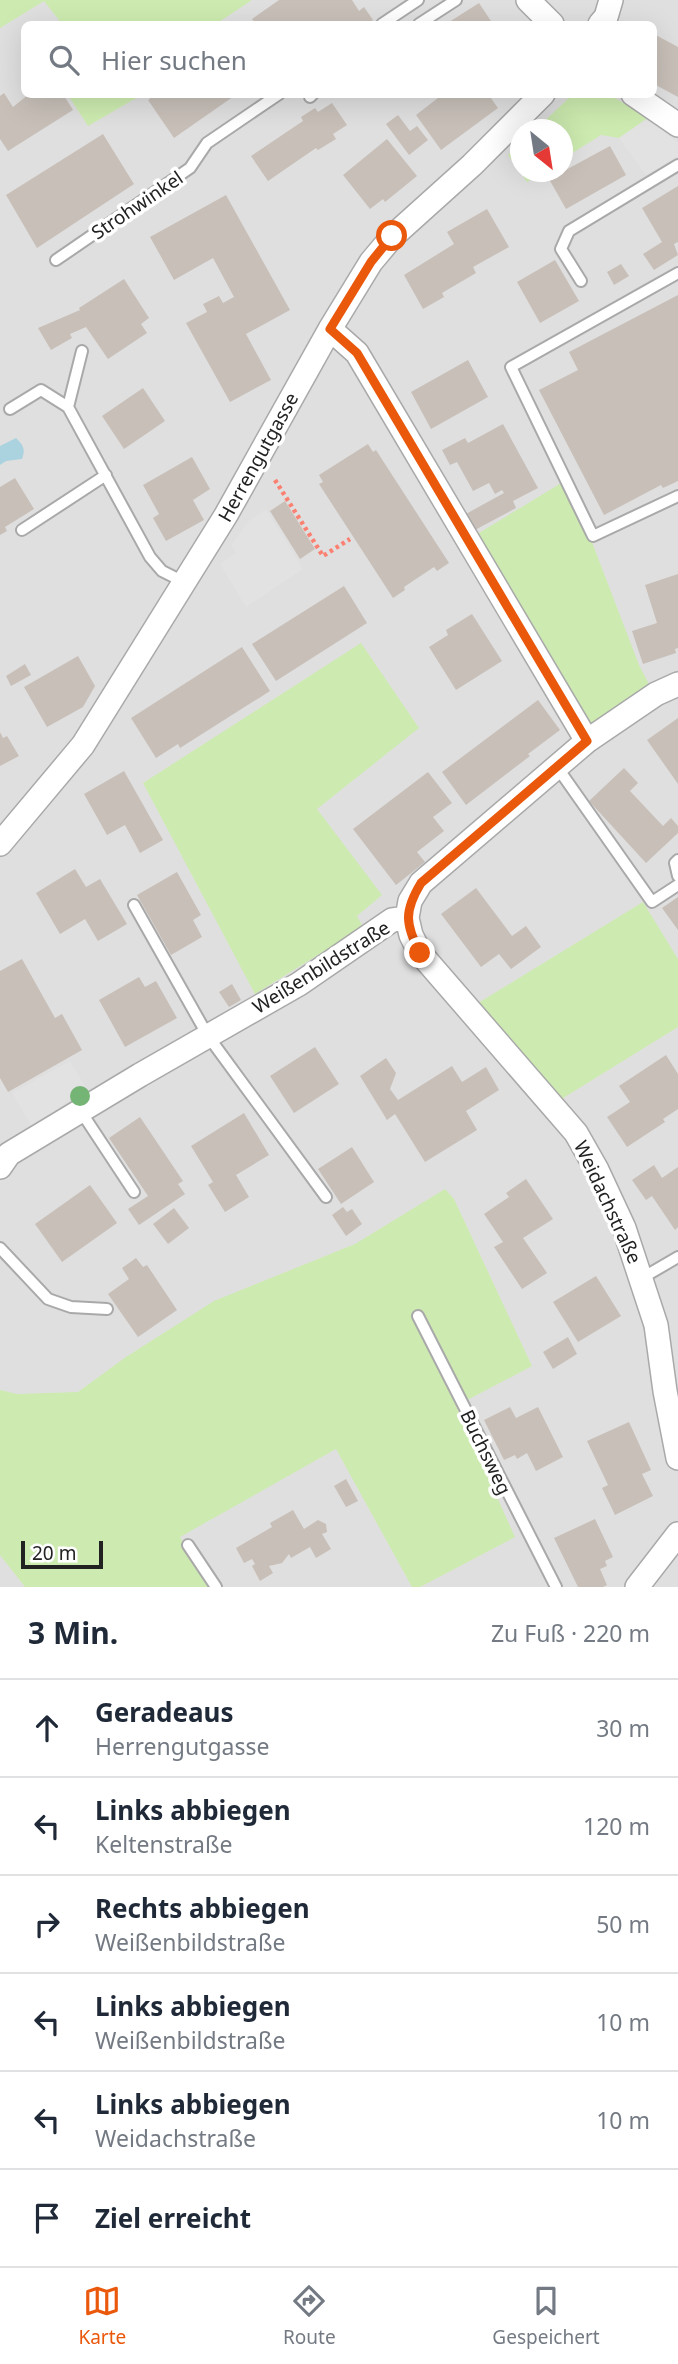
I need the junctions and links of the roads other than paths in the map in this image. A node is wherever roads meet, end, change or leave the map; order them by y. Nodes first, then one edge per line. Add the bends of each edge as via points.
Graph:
1 (418, 0) edge
2 (456, 0) edge
3 (528, 0) edge
4 (611, 0) edge
5 (386, 21) edge
6 (424, 21) edge
7 (549, 21) edge
8 (603, 21) edge
9 (273, 98) edge
10 (539, 98) edge
11 (639, 98) edge
12 (678, 125) edge
13 (678, 166) edge
14 (56, 260) dead end
15 (678, 273) edge
16 (580, 281) dead end
17 (330, 329) junction
18 (82, 351) dead end
19 (68, 407) junction
20 (10, 409) dead end
21 (106, 475) junction
22 (678, 496) edge
23 (22, 530) dead end
24 (184, 582) junction
25 (678, 684) edge
26 (587, 741) junction
27 (557, 767) junction
28 (0, 844) edge
29 (678, 860) edge
30 (678, 876) edge
31 (678, 885) edge
32 (134, 905) dead end
33 (407, 918) junction
34 (208, 1036) junction
35 (80, 1111) junction
36 (0, 1167) edge
37 (134, 1192) dead end
38 (326, 1197) dead end
39 (0, 1248) edge
40 (678, 1257) edge
41 (642, 1278) junction
42 (107, 1309) dead end
43 (418, 1316) dead end
44 (678, 1458) edge
45 (678, 1534) edge
46 (188, 1545) dead end
47 (216, 1587) edge
48 (556, 1587) edge
49 (637, 1587) edge

1 - 5 lane
2 - 6 lane
3 - 7 street
4 - 8 street
9 - 14 lane, Strohwinkel via 207,143 190,168
10 - 17 street, Herrengutgasse via 392,236
11 - 12 street
13 - 16 lane via 569,231 561,249
15 - 22 lane via 511,367 593,536
17 - 24 street, Herrengutgasse
17 - 26 street via 357,353
18 - 19 lane
19 - 20 lane via 41,390
19 - 21 lane
21 - 23 lane
21 - 24 lane via 150,557 162,571
24 - 28 street, Herrengutgasse via 83,745
25 - 26 street, Weißenbildstraße
26 - 27 street, Weißenbildstraße
27 - 31 lane via 652,902
27 - 33 street, Weißenbildstraße via 421,883 410,901
29 - 30 lane
32 - 34 lane
33 - 34 street, Weißenbildstraße via 391,920 299,984
33 - 41 street, Weidachstraße via 420,953 576,1133 624,1228
34 - 35 street, Weißenbildstraße
34 - 38 lane
35 - 36 street, Weißenbildstraße via 9,1154
35 - 37 lane
39 - 42 lane via 47,1299 71,1307
40 - 41 lane
41 - 44 street, Weidachstraße via 656,1325
43 - 48 lane, Buchsweg
45 - 49 street
46 - 47 lane

